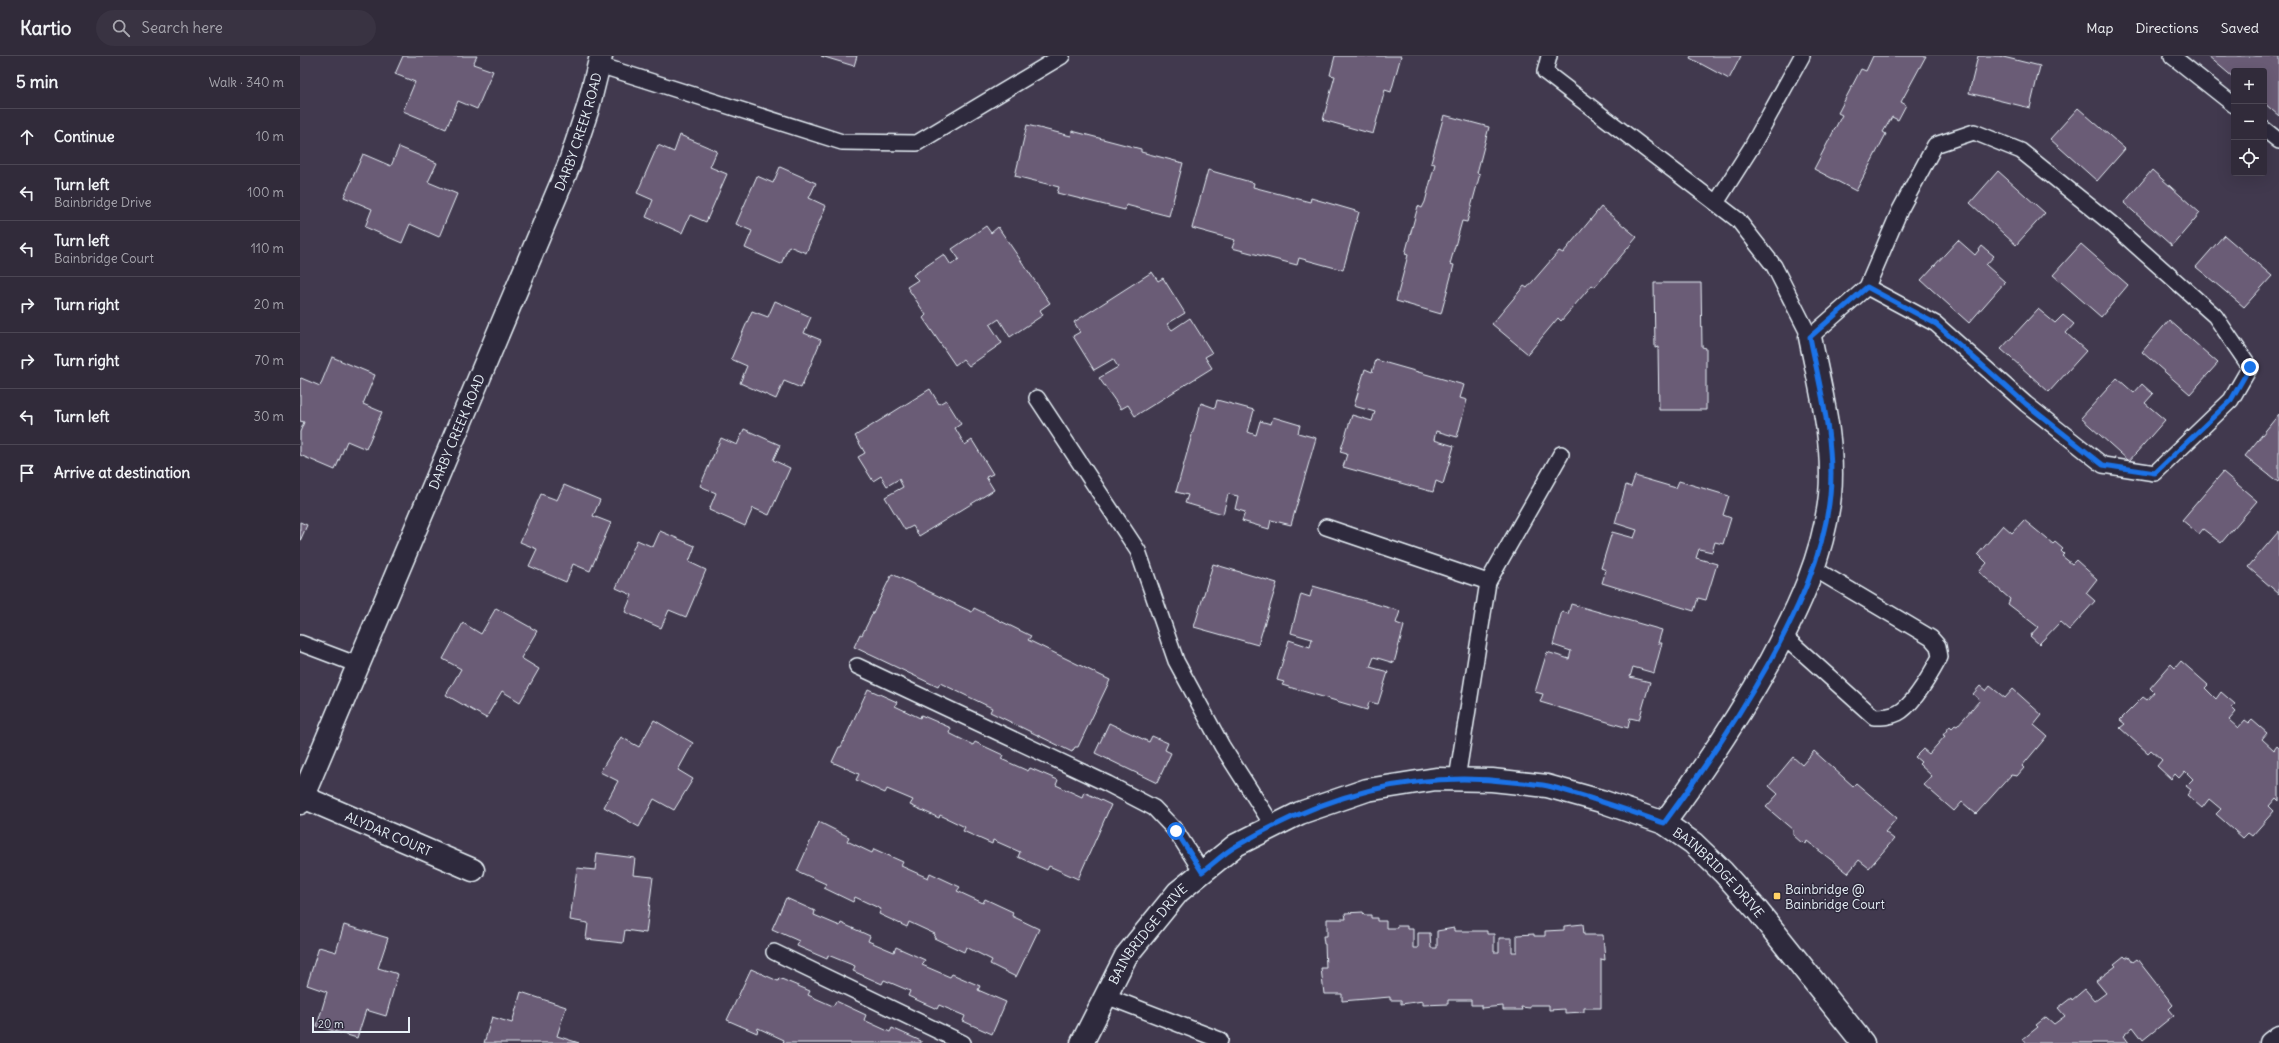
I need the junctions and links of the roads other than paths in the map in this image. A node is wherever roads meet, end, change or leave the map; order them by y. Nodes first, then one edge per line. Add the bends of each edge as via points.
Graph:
1 (1062, 56) edge
2 (1549, 56) edge
3 (1802, 56) edge
4 (2172, 56) edge
5 (600, 60) edge
6 (2233, 104) edge
7 (2267, 131) edge
8 (2279, 141) edge
9 (1716, 203) junction
10 (1867, 287) junction
11 (1810, 337) junction
12 (1037, 398) dead end
13 (1561, 454) dead end
14 (1326, 527) dead end
15 (1813, 568) junction
16 (1488, 582) junction
17 (1784, 636) junction
18 (300, 643) edge
19 (358, 665) junction
20 (857, 666) dead end
21 (1457, 779) junction
22 (301, 800) edge
23 (1664, 823) junction
24 (1274, 826) junction
25 (474, 870) dead end
26 (1202, 872) junction
27 (774, 952) dead end
28 (1106, 996) junction
29 (2279, 1037) edge
30 (1220, 1040) dead end
31 (963, 1043) edge
32 (1082, 1043) edge
33 (1863, 1043) edge
34 (2271, 1043) edge

1 - 5 lane via 917,142 842,142
2 - 9 lane via 1545,72
3 - 9 lane via 1751,148
4 - 6 lane
5 - 19 street, DARBY CREEK ROAD via 588,108 569,165
7 - 8 lane
9 - 11 lane via 1738,220 1774,266
10 - 10 lane via 1900,210 1935,146 1974,132 2021,151 2113,225 2215,316 2250,367 2231,400 2155,473 2103,465 2026,404 1936,324
10 - 11 lane
11 - 15 street via 1827,424 1830,459 1830,494 1823,537
12 - 24 lane via 1138,551 1176,661 1222,746
13 - 16 lane
14 - 16 lane
15 - 17 street
15 - 17 lane via 1931,638 1938,646 1940,658 1909,704 1900,712 1874,717
16 - 21 lane
17 - 23 street via 1710,761
18 - 19 lane
19 - 22 street, DARBY CREEK ROAD
20 - 26 lane via 1101,780 1154,808 1176,831
21 - 23 street, BAINBRIDGE DRIVE via 1547,786
21 - 24 street, BAINBRIDGE DRIVE via 1436,779 1367,790 1300,812
22 - 25 street, ALYDAR COURT
23 - 33 street, BAINBRIDGE DRIVE via 1693,843 1723,872 1757,910
24 - 26 street, BAINBRIDGE DRIVE via 1236,845
26 - 28 street, BAINBRIDGE DRIVE via 1178,892 1126,956
27 - 31 lane
28 - 30 lane
28 - 32 street, BAINBRIDGE DRIVE
29 - 34 street

